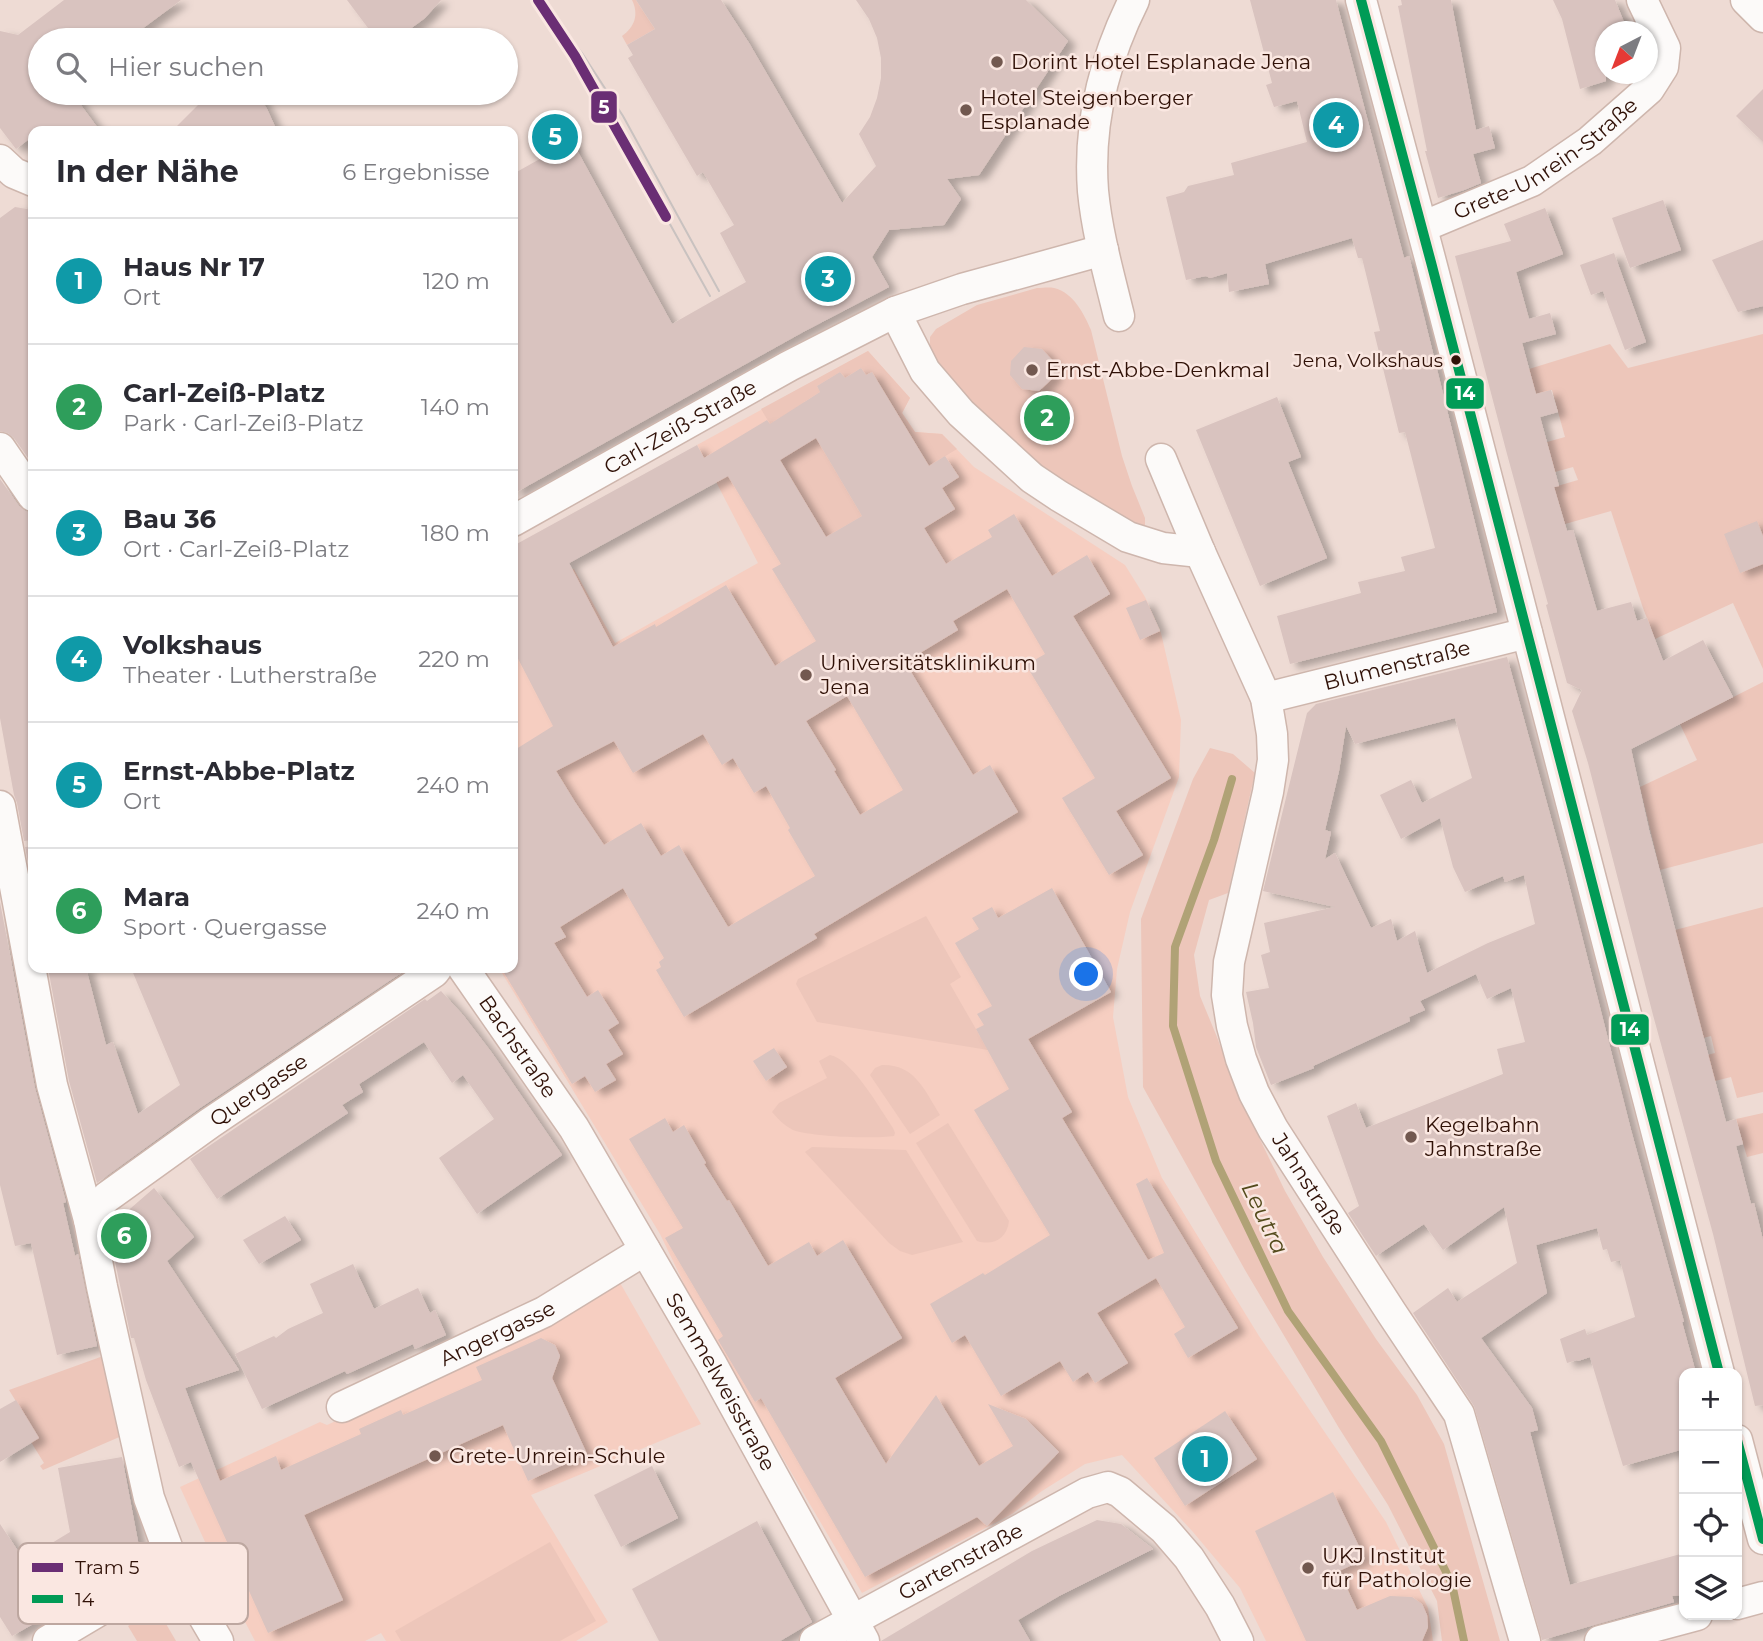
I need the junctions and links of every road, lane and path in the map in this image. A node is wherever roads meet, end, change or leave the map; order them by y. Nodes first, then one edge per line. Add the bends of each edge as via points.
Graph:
1 (1134, 0) edge
2 (1361, 0) edge
3 (1642, 0) edge
4 (1746, 0) edge
5 (1763, 17) edge
6 (0, 160) edge
7 (28, 179) edge
8 (1422, 227) junction
9 (1103, 250) junction
10 (895, 312) junction
11 (1119, 316) dead end
12 (6, 456) edge
13 (1161, 459) dead end
14 (28, 489) edge
15 (518, 518) edge
16 (1200, 552) junction
17 (1527, 634) junction
18 (1266, 698) junction
19 (0, 806) edge
20 (28, 956) edge
21 (31, 973) edge
22 (433, 973) edge
23 (466, 973) edge
24 (574, 1128) joint
25 (89, 1220) junction
26 (645, 1250) junction
27 (1718, 1368) edge
28 (342, 1408) dead end
29 (1742, 1459) edge
30 (1763, 1539) edge
31 (166, 1543) edge
32 (1763, 1597) edge
33 (1742, 1603) edge
34 (1679, 1620) edge
35 (77, 1624) edge
36 (208, 1624) edge
37 (858, 1631) edge
38 (48, 1641) edge
39 (218, 1641) edge
40 (815, 1641) edge
41 (1238, 1641) edge
42 (1525, 1641) edge
43 (1600, 1641) edge

1 - 9 street via 1116,37 1096,111 1092,163
2 - 8 street
3 - 8 street, Grete-Unrein-Straße via 1665,48 1663,67 1649,89 1590,141 1532,181
4 - 5 street
6 - 7 street
8 - 17 street
9 - 10 street, Carl-Zeiß-Straße
9 - 11 street
10 - 15 street, Carl-Zeiß-Straße via 733,396
10 - 16 street via 925,371 961,413 1032,478 1128,537 1163,548
12 - 14 street
13 - 16 street, Jahnstraße
16 - 18 street, Jahnstraße
17 - 18 street, Blumenstraße
17 - 27 street
18 - 42 street, Jahnstraße via 1273,760 1228,962 1227,995 1241,1059 1273,1129 1459,1413
19 - 20 street
21 - 25 street via 52,1085
22 - 25 street, Quergasse via 107,1197
23 - 24 street, Bachstraße
24 - 26 street, Semmelweisstraße
25 - 31 street via 149,1498
26 - 28 street, Angergasse via 544,1312
26 - 37 street, Semmelweisstraße
29 - 30 street
32 - 33 street
34 - 43 street
35 - 38 street
36 - 39 street
37 - 40 street, Gartenstraße
37 - 41 street, Gartenstraße via 1087,1493 1108,1487 1164,1529 1189,1558

